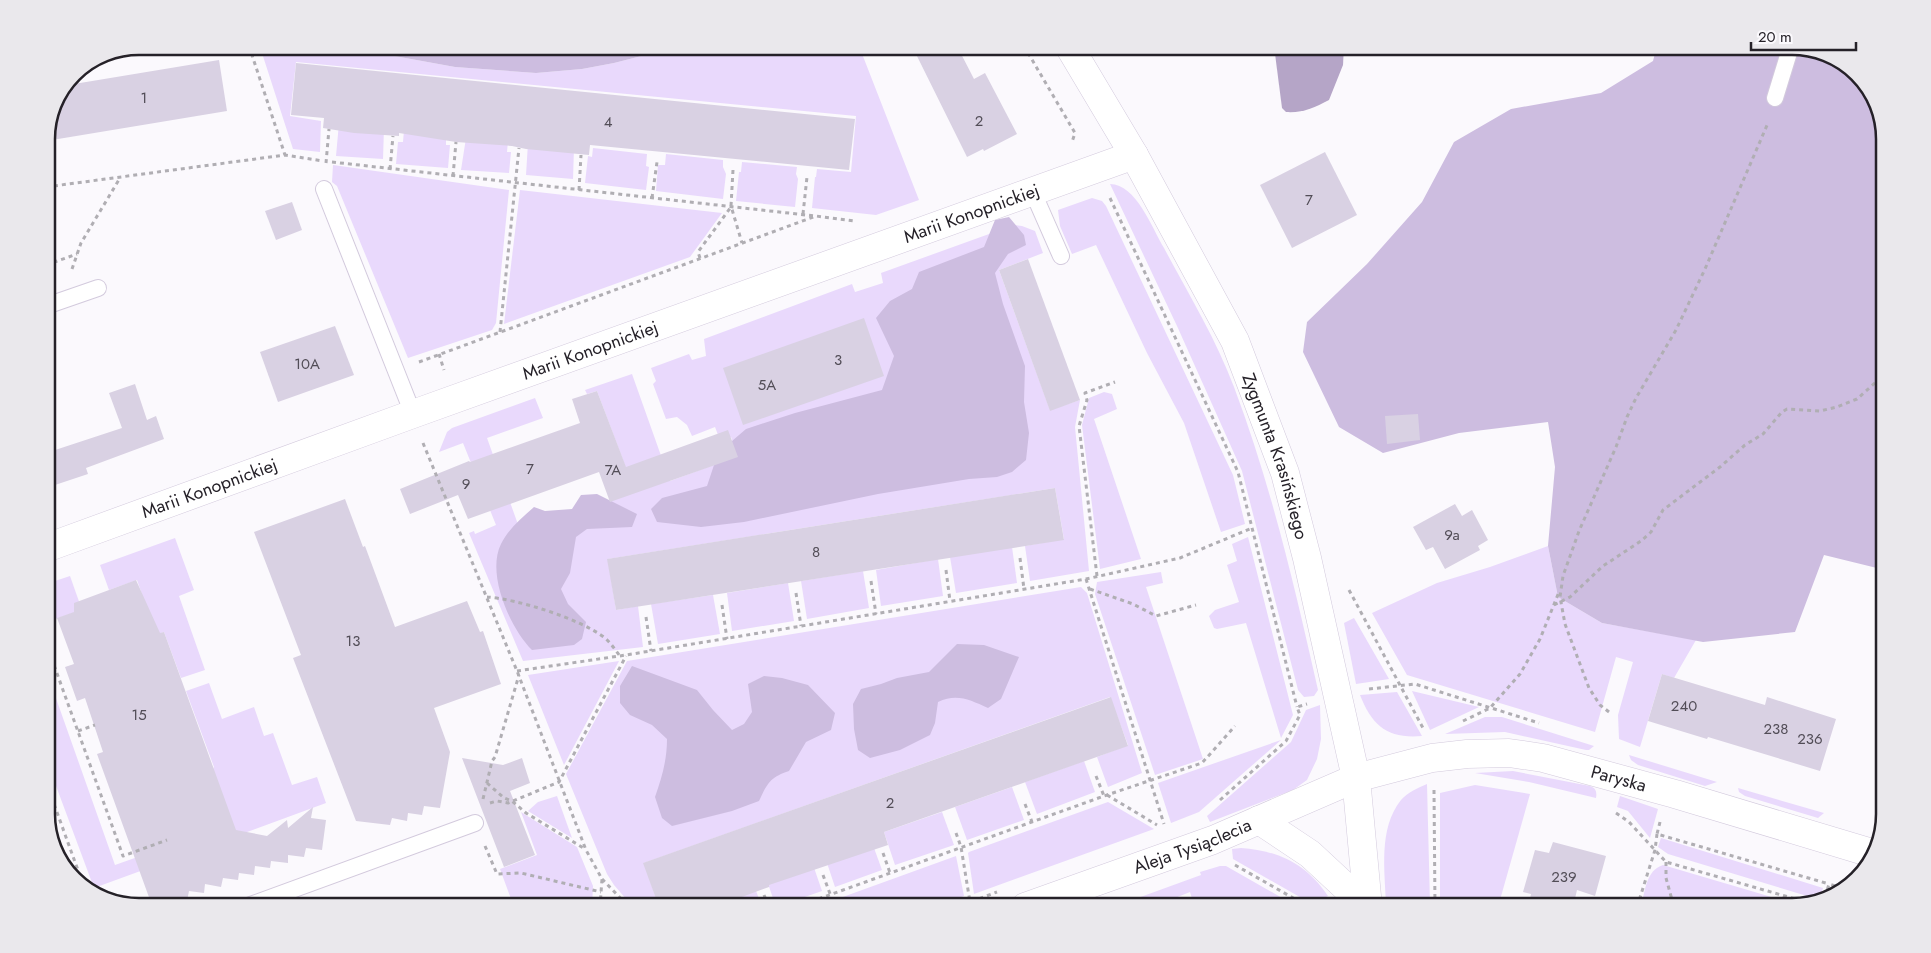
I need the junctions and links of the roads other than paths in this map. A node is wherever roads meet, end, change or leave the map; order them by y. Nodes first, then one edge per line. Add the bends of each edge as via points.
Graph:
1 (1074, 55) edge
2 (1788, 55) edge
3 (1775, 98) road end
4 (1134, 155) junction
5 (324, 189) dead end
6 (1032, 190) junction
7 (1061, 256) dead end
8 (98, 288) dead end
9 (55, 303) edge
10 (416, 425) junction
11 (55, 545) edge
12 (1356, 778) junction
13 (477, 820) road end
14 (1259, 820) junction
15 (1867, 851) edge
16 (269, 898) edge
17 (1050, 898) edge
18 (1358, 898) edge
19 (1367, 898) edge

1 - 4 street, Zygmunta Krasińskiego
2 - 3 lane
4 - 6 street, Marii Konopnickiej
4 - 12 street, Zygmunta Krasińskiego via 1235,341 1285,474
5 - 10 lane
6 - 7 lane
6 - 10 street, Marii Konopnickiej
8 - 9 lane
10 - 11 street, Marii Konopnickiej
12 - 14 street, Aleja Tysiąclecia
12 - 15 street, Paryska via 1432,758 1467,754 1543,758
12 - 19 street, Zygmunta Krasińskiego
13 - 16 lane
14 - 17 street, Aleja Tysiąclecia
14 - 18 street, Zygmunta Krasińskiego via 1310,854

